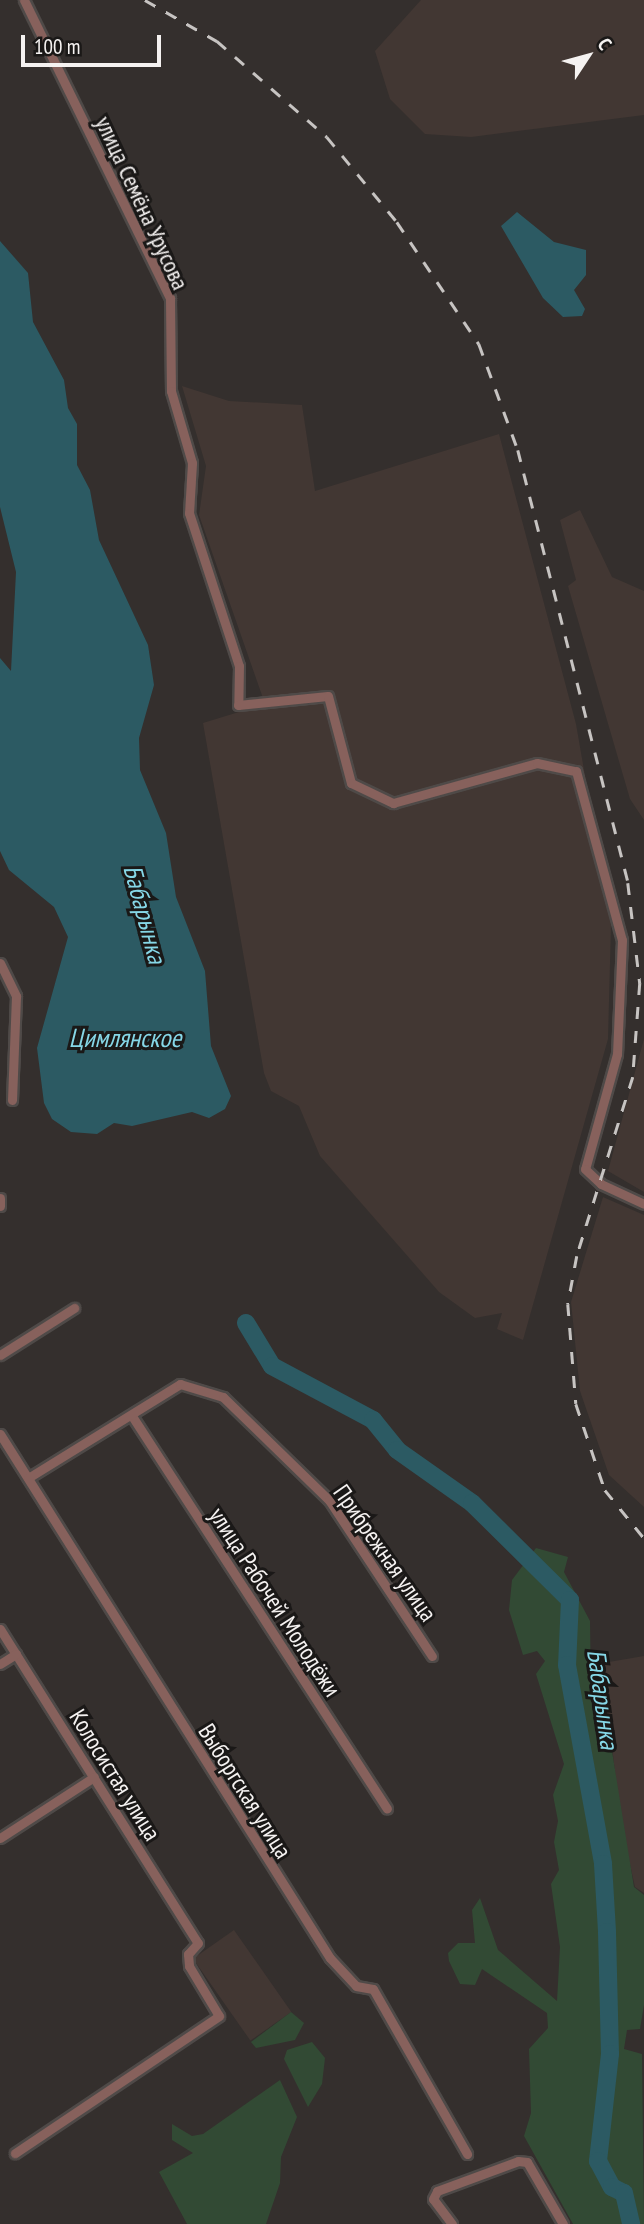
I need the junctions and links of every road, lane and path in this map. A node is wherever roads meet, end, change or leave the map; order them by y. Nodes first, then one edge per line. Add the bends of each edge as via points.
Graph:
1 (24, 0) edge
2 (0, 962) edge
3 (12, 1100) dead end
4 (644, 1204) edge
5 (74, 1308) dead end
6 (0, 1355) edge
7 (131, 1416) junction
8 (0, 1434) edge
9 (28, 1478) junction
10 (0, 1629) edge
11 (16, 1654) junction
12 (432, 1656) dead end
13 (0, 1664) edge
14 (94, 1777) junction
15 (387, 1808) dead end
16 (0, 1838) edge
17 (15, 2153) dead end
18 (467, 2154) dead end
19 (452, 2224) edge
20 (563, 2224) edge

1 - 4 street, улица Семёна Урусова via 170,298 171,391 192,463 189,513 239,666 238,705 328,696 351,783 393,803 537,762 576,771 622,940 617,1054 585,1169 601,1184
2 - 3 street via 16,996
5 - 6 street
7 - 9 street, Прибрежная улица
7 - 12 street, Прибрежная улица via 180,1384 223,1397 329,1500
7 - 15 street, улица Рабочей Молодёжи
8 - 9 street, Выборгская улица
9 - 18 street, Выборгская улица via 330,1958 356,1986 373,1989
10 - 11 street, Колосистая улица
11 - 13 street
11 - 14 street, Колосистая улица
14 - 16 street
14 - 17 street, Колосистая улица via 198,1943 188,1954 189,1966 219,2016
19 - 20 street via 433,2199 437,2191 518,2161 527,2162

